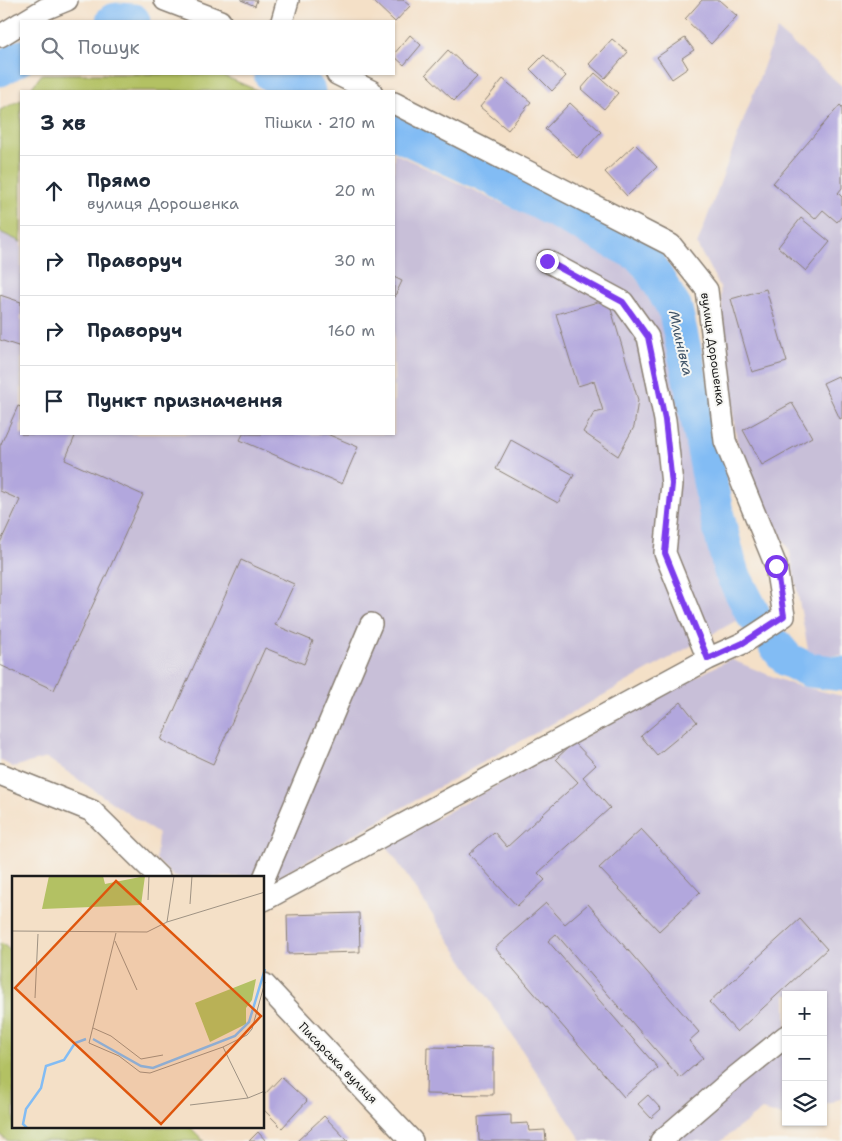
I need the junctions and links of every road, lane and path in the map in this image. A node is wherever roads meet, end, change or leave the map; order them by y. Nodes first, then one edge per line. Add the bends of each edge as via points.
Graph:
1 (67, 0) edge
2 (165, 0) edge
3 (288, 0) edge
4 (23, 20) edge
5 (217, 20) edge
6 (282, 20) edge
7 (339, 75) edge
8 (369, 90) edge
9 (395, 104) edge
10 (547, 261) dead end
11 (372, 624) dead end
12 (708, 659) junction
13 (0, 774) edge
14 (158, 876) edge
15 (265, 876) edge
16 (265, 899) edge
17 (265, 985) edge
18 (782, 1039) edge
19 (412, 1141) edge
20 (661, 1141) edge

1 - 4 street
2 - 5 street
3 - 6 street
7 - 8 street
9 - 12 street, вулиця Дорошенка via 671,245 707,290 725,441 776,566 784,616 743,643
10 - 12 street via 623,302 648,337 665,420 672,484 665,553
11 - 15 street
12 - 16 street
13 - 14 street via 92,811
17 - 19 street, Писарська вулиця
18 - 20 street

